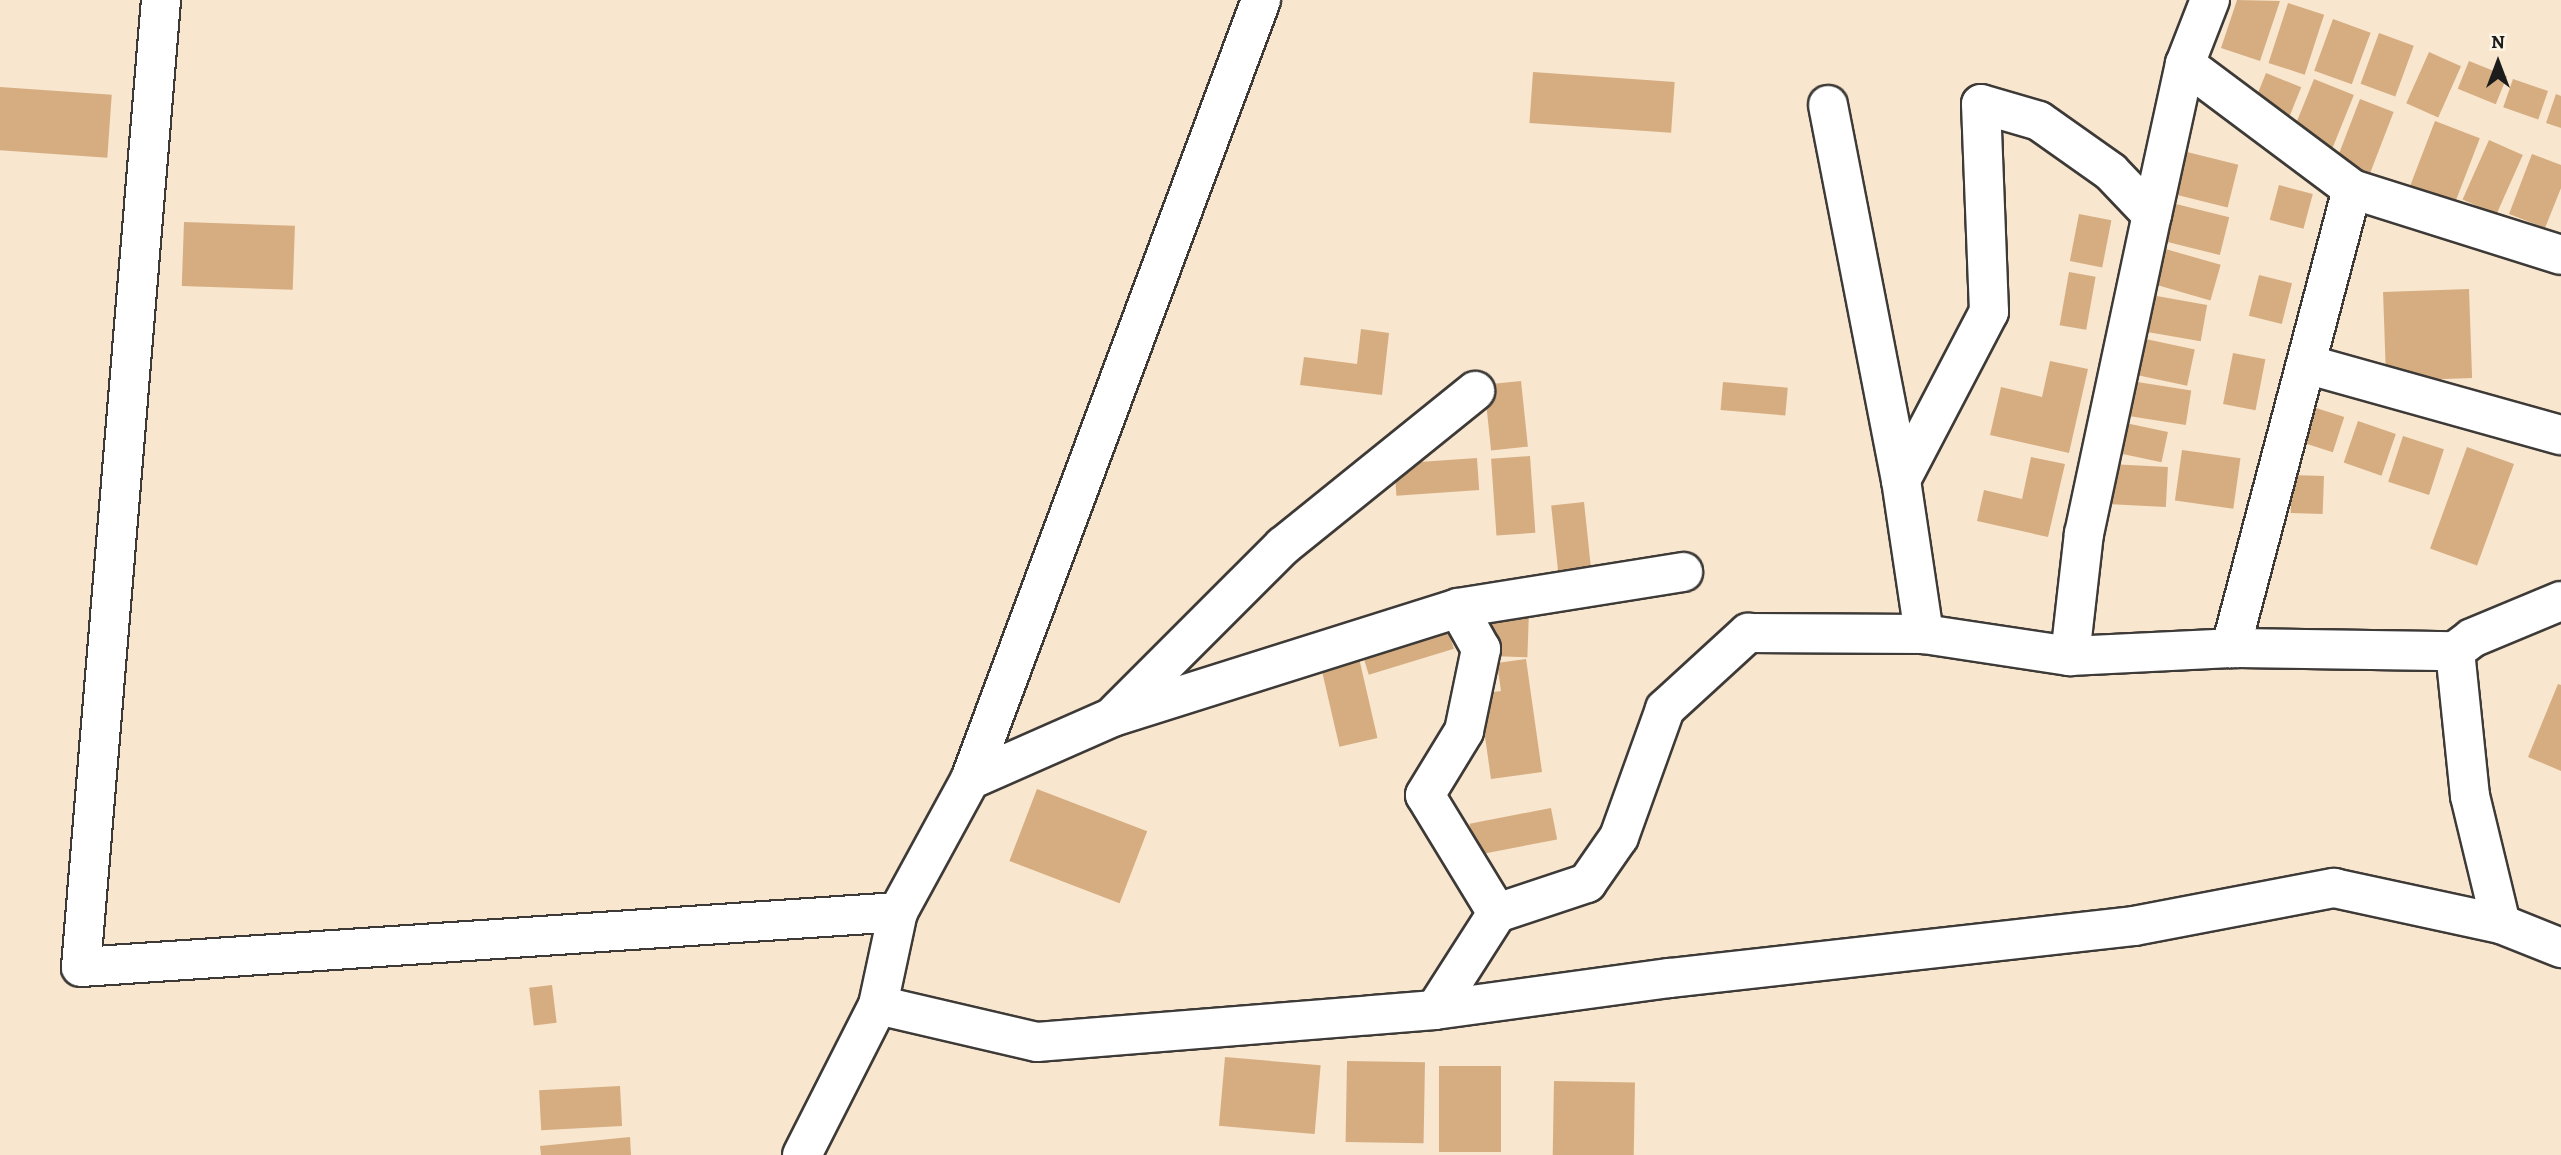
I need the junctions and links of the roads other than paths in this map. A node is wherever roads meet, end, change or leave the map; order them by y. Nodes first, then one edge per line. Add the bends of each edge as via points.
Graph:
1 (161, 0) edge
2 (1261, 0) edge
3 (2210, 0) edge
4 (2185, 64) junction
5 (1828, 105) dead end
6 (2352, 189) junction
7 (2152, 215) junction
8 (2561, 255) edge
9 (2306, 364) junction
10 (1475, 391) dead end
11 (2561, 435) edge
12 (1901, 480) junction
13 (1683, 572) dead end
14 (2561, 601) edge
15 (1458, 608) junction
16 (1924, 634) junction
17 (2231, 648) junction
18 (2455, 651) junction
19 (2070, 656) junction
20 (1113, 717) junction
21 (970, 780) junction
22 (898, 912) junction
23 (1497, 913) junction
24 (2501, 924) junction
25 (2561, 948) edge
26 (878, 1005) junction
27 (1435, 1010) junction
28 (802, 1155) edge

1 - 22 street via 81,967
2 - 21 street
3 - 4 street
4 - 6 street
4 - 7 street
5 - 12 street
6 - 8 street
6 - 9 street
7 - 12 street via 2111,172 2039,121 1981,104 1989,312
7 - 19 street via 2084,534
9 - 11 street
9 - 17 street
10 - 20 street via 1283,546
12 - 16 street
13 - 15 street
14 - 18 street via 2472,639
15 - 20 street
15 - 23 street via 1480,649 1464,731 1425,795
16 - 19 street
16 - 23 street via 1748,633 1665,709 1619,837 1587,883
17 - 18 street
17 - 19 street
18 - 24 street via 2470,796
20 - 21 street
21 - 22 street
22 - 26 street
23 - 27 street
24 - 25 street
24 - 27 street via 2334,888 2134,926 1670,978
26 - 27 street via 1037,1042
26 - 28 street

